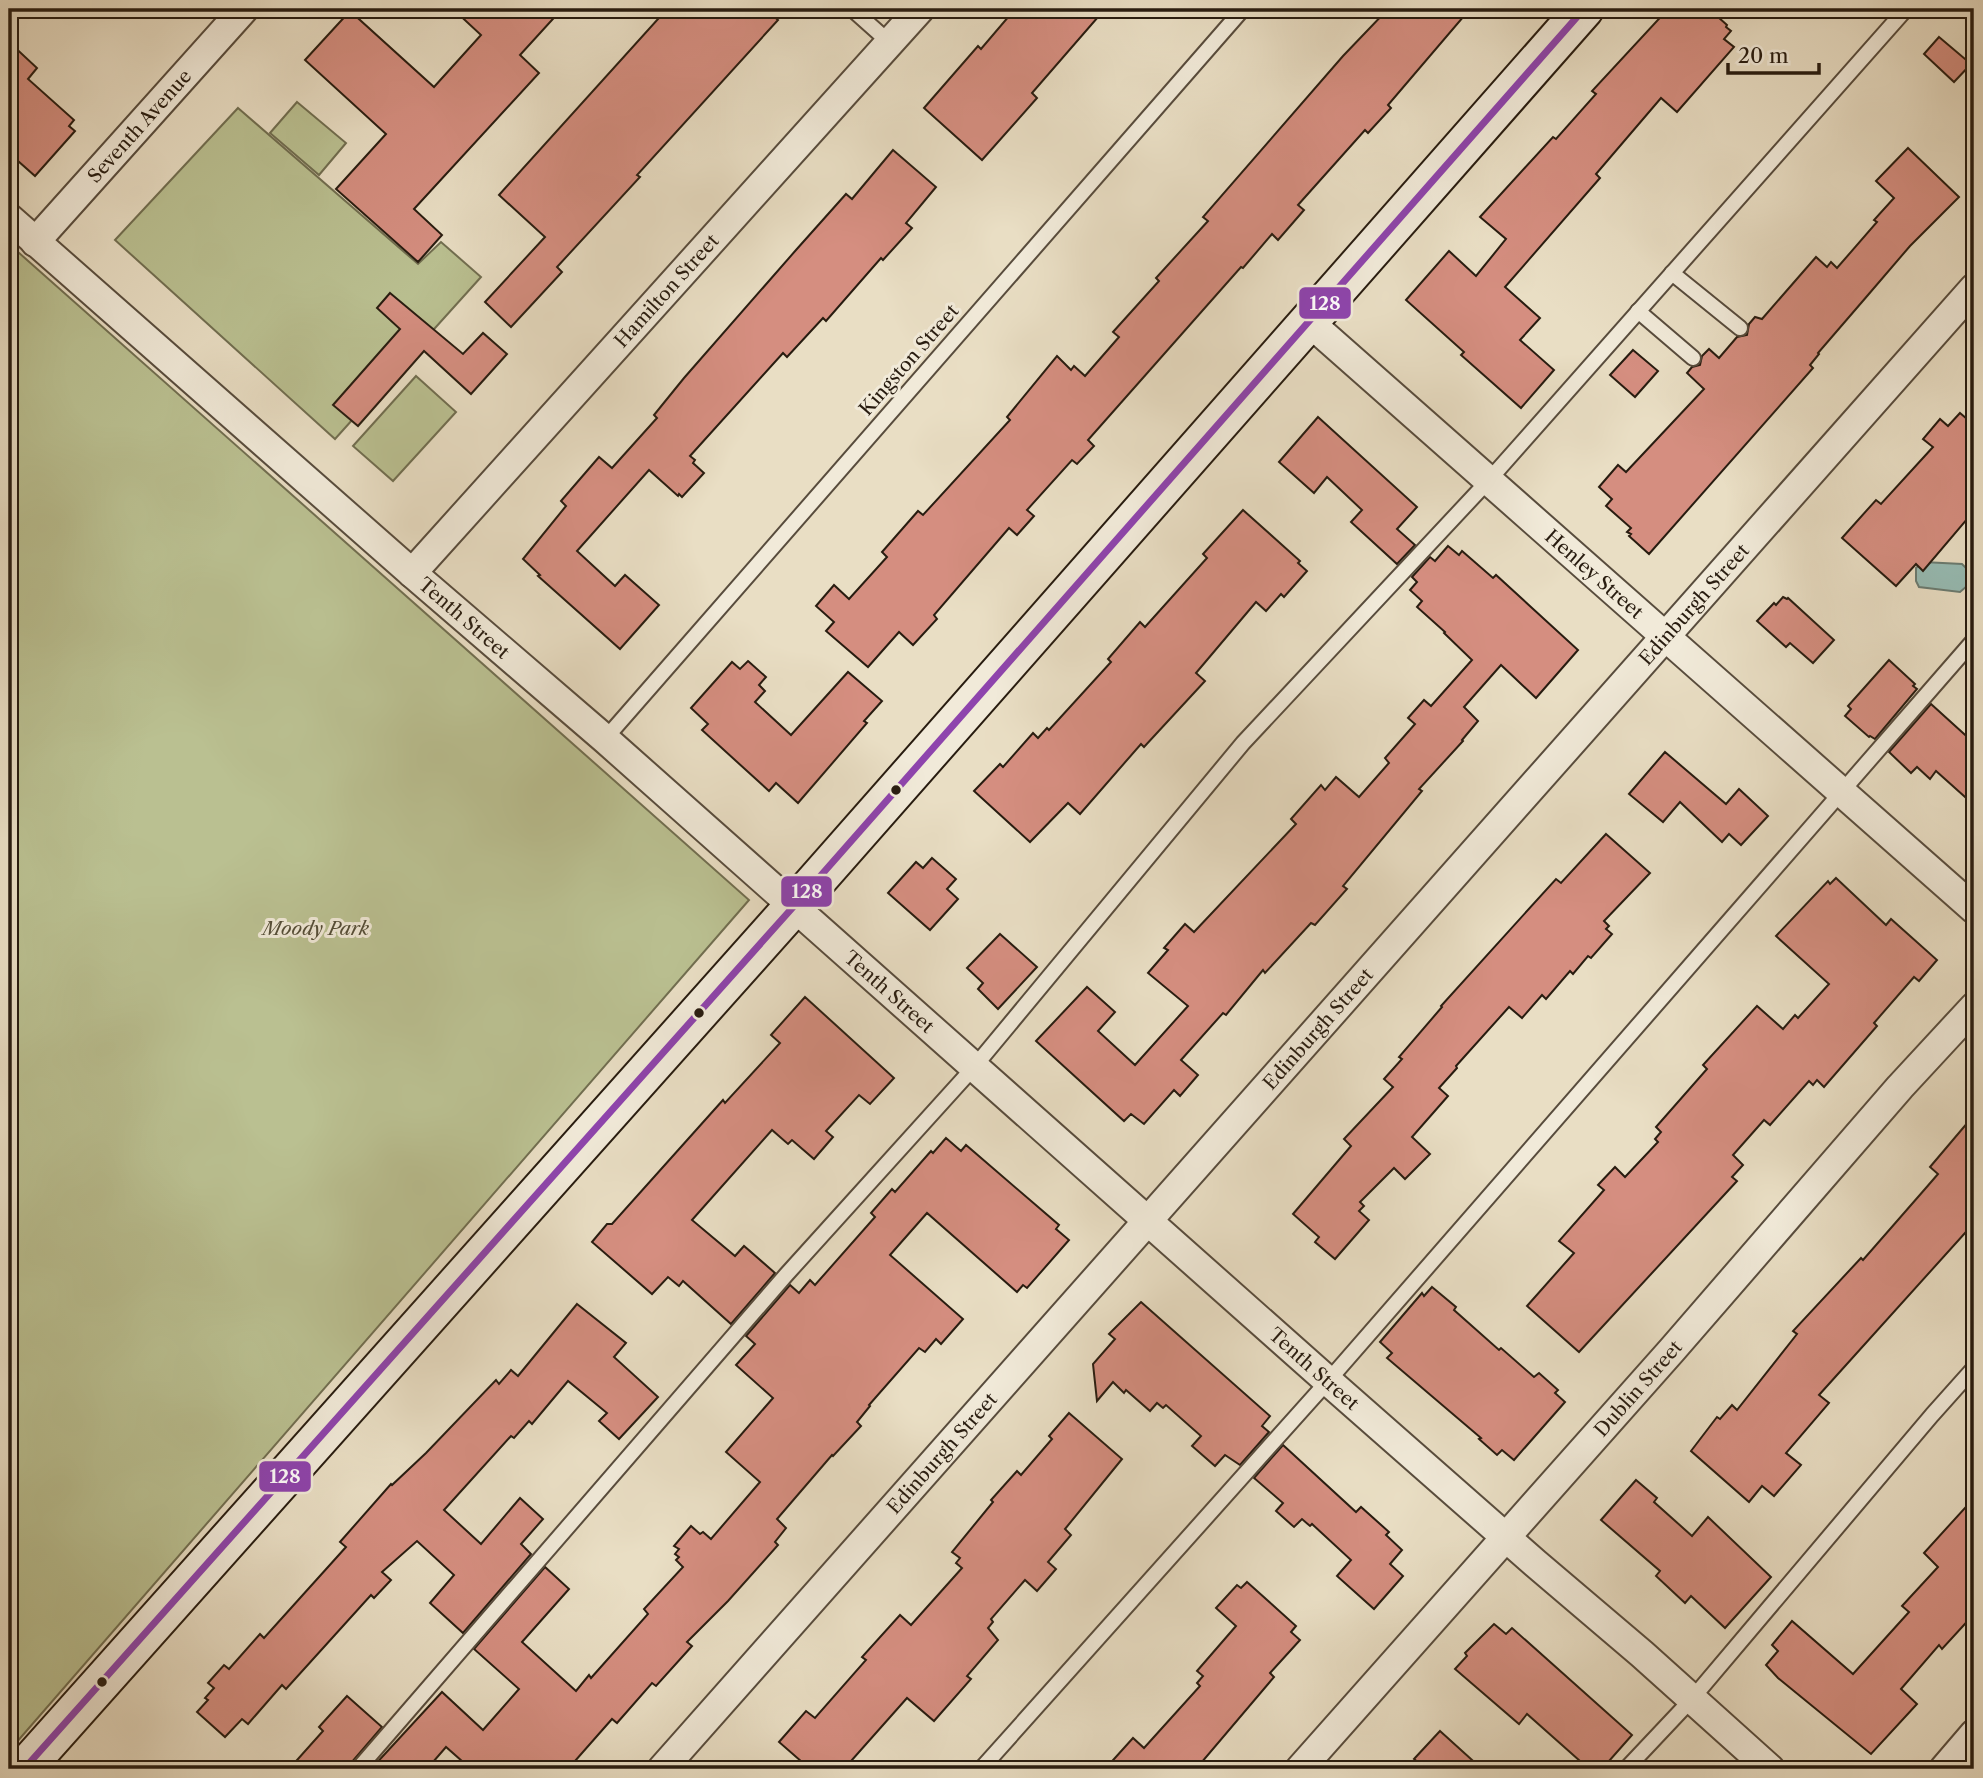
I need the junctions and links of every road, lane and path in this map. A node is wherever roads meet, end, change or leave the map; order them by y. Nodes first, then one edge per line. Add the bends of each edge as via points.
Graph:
1 (244, 9) edge
2 (852, 9) edge
3 (920, 9) edge
4 (1243, 9) edge
5 (1584, 9) edge
6 (1906, 9) edge
7 (889, 42) junction
8 (9, 218) edge
9 (35, 242) junction
10 (1672, 273) junction
11 (1974, 288) edge
12 (1638, 311) junction
13 (1308, 321) junction
14 (1740, 328) dead end
15 (1693, 358) dead end
16 (1489, 480) junction
17 (412, 573) junction
18 (1665, 637) junction
19 (1974, 640) edge
20 (605, 738) junction
21 (1841, 793) junction
22 (794, 906) junction
23 (1974, 909) edge
24 (1974, 1007) edge
25 (975, 1066) junction
26 (1149, 1219) junction
27 (1974, 1368) edge
28 (1328, 1381) junction
29 (1506, 1536) junction
30 (1691, 1700) junction
31 (1974, 1734) edge
32 (23, 1769) edge
33 (358, 1769) edge
34 (662, 1769) edge
35 (981, 1769) edge
36 (1300, 1769) edge
37 (1626, 1769) edge
38 (1770, 1769) edge
39 (1944, 1769) edge

1 - 9 street, Seventh Avenue
2 - 7 lane
3 - 7 street, Hamilton Street
4 - 20 lane, Kingston Street
5 - 13 street
6 - 10 lane
7 - 17 street, Hamilton Street
8 - 9 street, Tenth Street
9 - 17 street, Tenth Street
10 - 12 lane
10 - 14 lane
11 - 18 street, Edinburgh Street
12 - 15 lane
12 - 16 lane
13 - 16 street, Henley Street
13 - 22 street
16 - 18 street, Henley Street
16 - 25 lane via 1243,744
17 - 20 street, Tenth Street
18 - 21 street, Henley Street
18 - 26 street, Edinburgh Street
19 - 21 lane
20 - 22 street, Tenth Street
21 - 23 street, Henley Street
21 - 28 lane
22 - 25 street, Tenth Street
22 - 32 street
24 - 29 street, Dublin Street
25 - 26 street, Tenth Street
25 - 33 lane via 786,1275
26 - 28 street, Tenth Street
26 - 34 street, Edinburgh Street
27 - 30 lane
28 - 29 street, Tenth Street
28 - 35 lane
29 - 30 street, Tenth Street
29 - 36 street, Dublin Street
30 - 37 lane
30 - 38 street, Tenth Street
31 - 39 street

